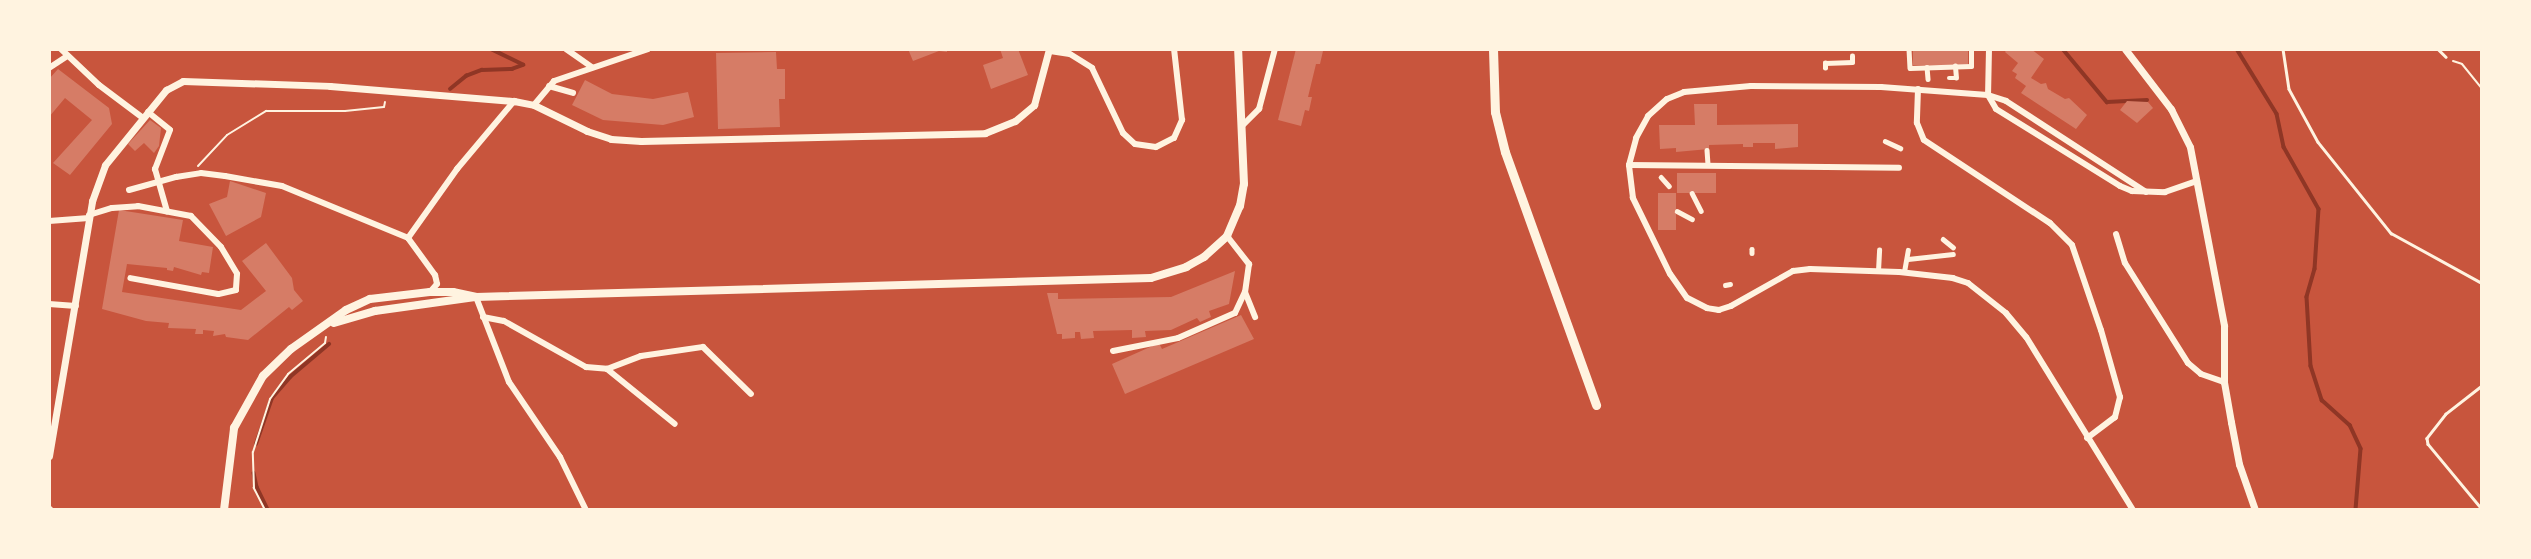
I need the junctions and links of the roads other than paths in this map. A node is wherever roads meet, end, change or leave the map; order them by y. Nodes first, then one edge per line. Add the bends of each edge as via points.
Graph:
1 (61, 49) edge
2 (566, 49) edge
3 (648, 49) edge
4 (1174, 49) edge
5 (1238, 49) edge
6 (1275, 49) edge
7 (1493, 49) edge
8 (1909, 49) edge
9 (1970, 49) edge
10 (1989, 49) edge
11 (2125, 49) edge
12 (2283, 49) edge
13 (2438, 49) edge
14 (1050, 50) edge
15 (1852, 56) dead end
16 (66, 57) junction
17 (2446, 57) road end
18 (1955, 66) dead end
19 (592, 67) junction
20 (1927, 67) dead end
21 (49, 68) edge
22 (1825, 68) dead end
23 (1949, 78) dead end
24 (1928, 79) dead end
25 (549, 86) junction
26 (1919, 89) junction
27 (573, 93) dead end
28 (1989, 94) junction
29 (514, 101) junction
30 (534, 105) junction
31 (146, 115) junction
32 (1242, 125) junction
33 (1885, 141) dead end
34 (1900, 148) dead end
35 (1707, 149) dead end
36 (1629, 165) junction
37 (1708, 165) junction
38 (1899, 168) dead end
39 (1661, 177) dead end
40 (159, 181) junction
41 (2197, 181) junction
42 (1669, 186) dead end
43 (129, 190) dead end
44 (2146, 192) junction
45 (1692, 193) dead end
46 (167, 211) junction
47 (1677, 211) dead end
48 (1701, 211) dead end
49 (89, 216) junction
50 (1692, 219) dead end
51 (49, 221) edge
52 (2116, 234) dead end
53 (1227, 236) junction
54 (408, 238) junction
55 (1943, 240) dead end
56 (1879, 250) dead end
57 (1908, 250) dead end
58 (1908, 259) junction
59 (1878, 271) junction
60 (1904, 272) junction
61 (131, 278) dead end
62 (2482, 283) edge
63 (430, 292) junction
64 (1245, 292) junction
65 (476, 297) junction
66 (49, 304) edge
67 (76, 306) junction
68 (483, 317) junction
69 (1255, 317) dead end
70 (328, 325) junction
71 (1113, 351) dead end
72 (607, 369) junction
73 (2224, 382) junction
74 (2482, 386) edge
75 (751, 394) dead end
76 (1596, 405) dead end
77 (675, 424) dead end
78 (2087, 438) junction
79 (49, 456) edge
80 (2482, 509) edge
81 (224, 510) edge
82 (586, 510) edge
83 (2133, 510) edge
84 (2255, 510) edge

1 - 16 street
2 - 19 street
3 - 19 street
4 - 14 street via 1182,120 1174,138 1156,147 1135,144 1123,134 1092,68 1070,54
5 - 32 main road
6 - 32 street via 1259,109
7 - 76 main road via 1493,91 1505,152
8 - 9 street via 1910,68 1971,66
10 - 28 street
11 - 41 street via 2181,126
12 - 62 lane via 2289,89 2318,142 2391,233
13 - 17 lane
14 - 30 street via 1034,106 1015,121 985,133 640,141 587,131
15 - 22 street via 1852,62 1825,63
16 - 21 street
16 - 31 street
18 - 23 street via 1956,78
19 - 25 street
20 - 24 street
25 - 27 street
25 - 30 street
26 - 28 street
26 - 36 street via 1694,89 1667,99 1648,116
26 - 78 street via 1917,123 1924,140 2050,222 2072,245 2120,397 2115,417
28 - 44 street
28 - 44 street via 1996,109 2120,187
29 - 30 street
29 - 31 street via 193,79 166,90
29 - 54 street
31 - 40 street via 170,130 155,169
31 - 49 street via 105,165
32 - 53 main road via 1244,184
33 - 34 street
35 - 37 street
36 - 37 street
36 - 59 street via 1633,198 1670,274 1695,304 1719,310 1793,271
37 - 38 street
39 - 42 street
40 - 43 street
40 - 46 street
40 - 54 street via 201,173 282,186
41 - 44 street via 2175,190
41 - 73 street via 2224,326
45 - 48 street
46 - 49 street via 138,206
46 - 61 street via 191,215 221,247 237,274 236,290 218,294
47 - 50 street
49 - 51 street
49 - 67 street
52 - 73 street via 2125,263 2188,363 2201,374
53 - 64 street via 1250,264
53 - 65 main road via 1186,267 1151,278
54 - 63 street via 435,275 437,284
55 - 58 street via 1953,251
56 - 59 street
57 - 58 street
58 - 60 street
59 - 60 street
60 - 78 street via 1968,283 2007,313
63 - 65 main road
63 - 70 main road via 370,299
64 - 69 street
64 - 71 street via 1235,313 1178,338
65 - 68 street
65 - 70 main road via 375,311
66 - 67 street
67 - 79 street
68 - 72 street via 504,321 586,367
68 - 82 street via 509,382 560,457
70 - 81 main road via 291,349 263,376 234,428
72 - 75 street via 641,356 703,347
72 - 77 street
73 - 84 street via 2239,464
74 - 80 lane via 2446,414 2427,438
78 - 83 street

